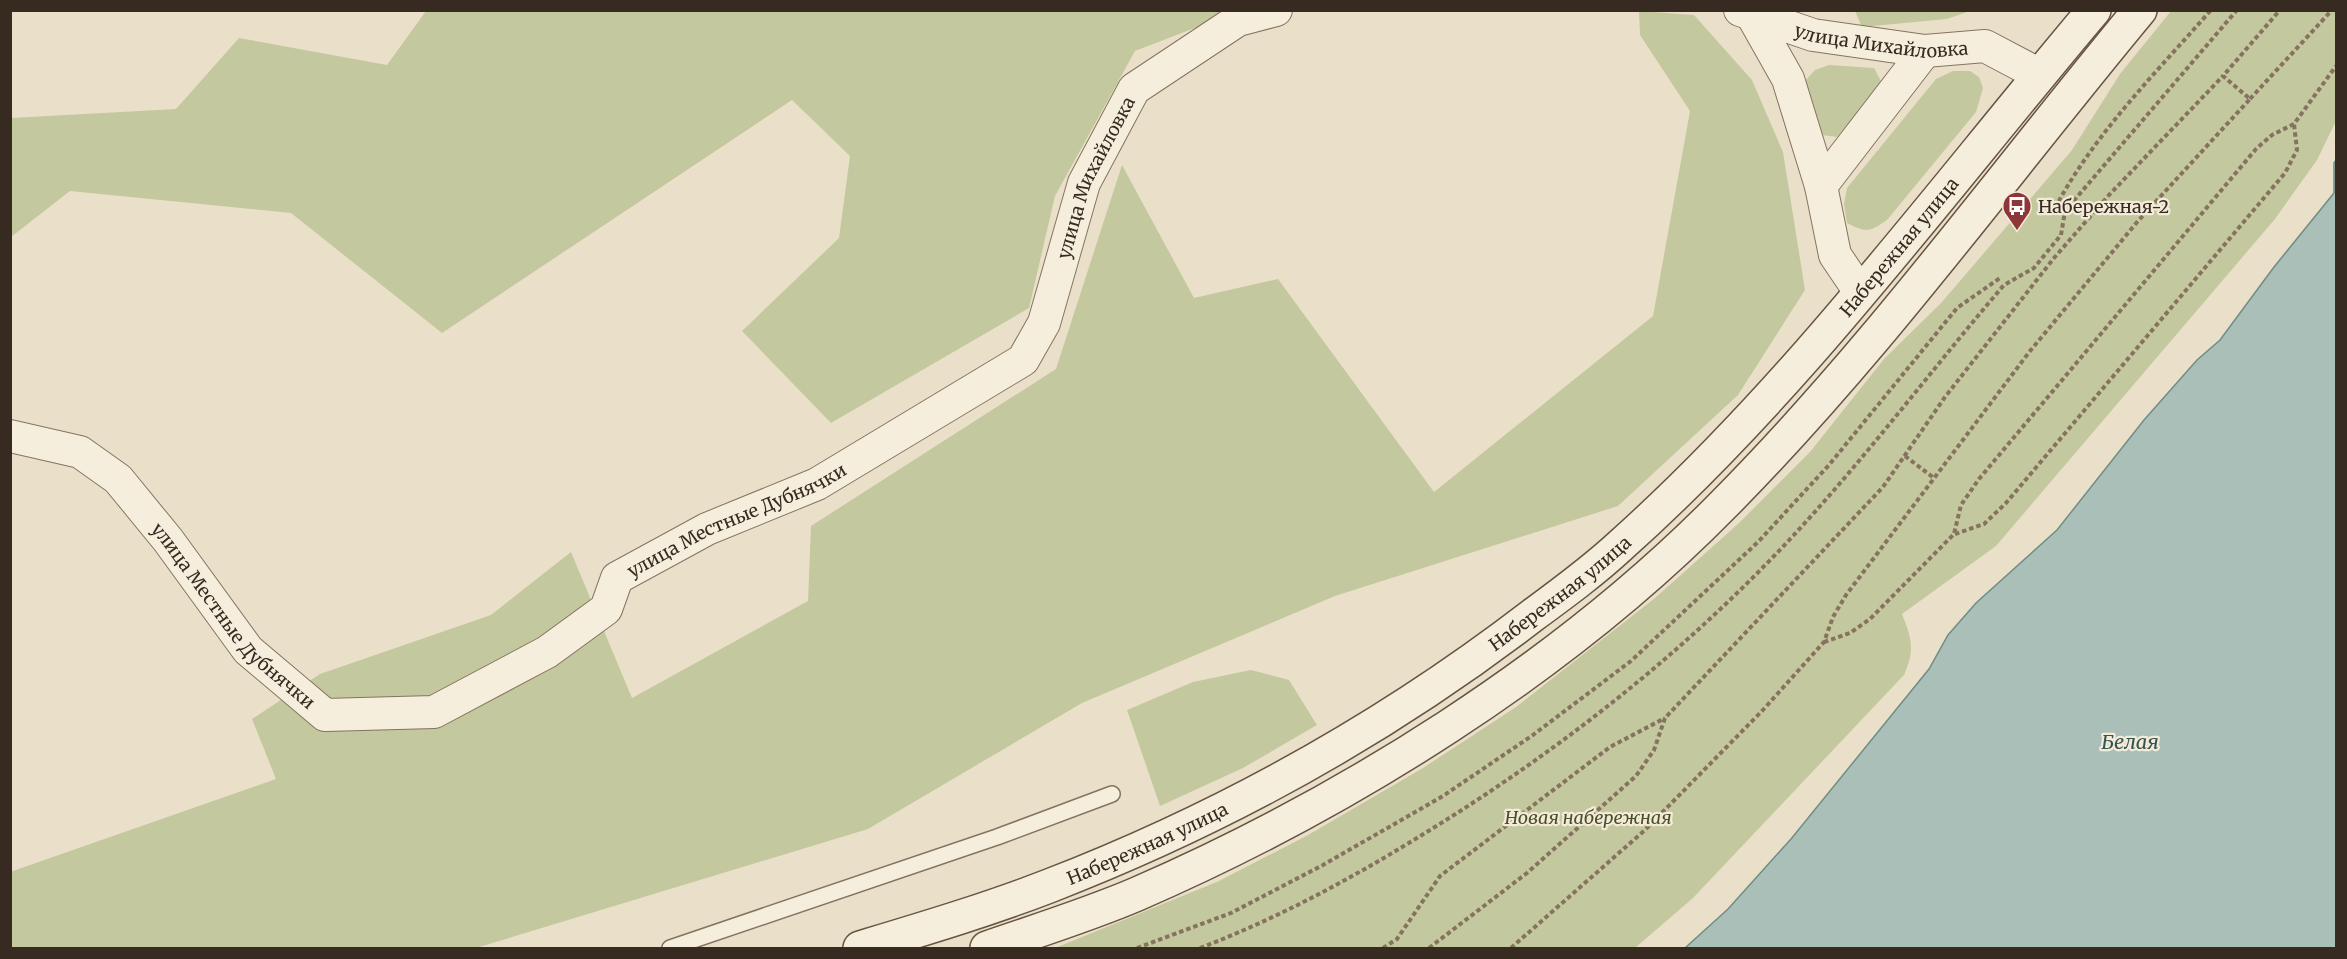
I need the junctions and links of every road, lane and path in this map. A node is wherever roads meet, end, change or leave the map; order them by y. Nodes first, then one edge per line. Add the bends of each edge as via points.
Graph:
1 (1276, 10) edge
2 (2094, 10) edge
3 (2140, 10) edge
4 (2211, 10) edge
5 (2280, 10) edge
6 (2332, 10) edge
7 (1746, 14) edge
8 (1925, 51) junction
9 (2337, 66) edge
10 (2040, 75) junction
11 (2223, 76) junction
12 (2250, 99) junction
13 (2294, 124) junction
14 (1821, 186) junction
15 (2055, 208) dead end
16 (2047, 252) dead end
17 (2054, 258) junction
18 (1860, 292) junction
19 (1044, 324) joint
20 (10, 436) edge
21 (1905, 456) junction
22 (1934, 478) junction
23 (1954, 534) junction
24 (1824, 642) junction
25 (1665, 718) junction
26 (1112, 794) dead end
27 (1120, 856) junction
28 (1135, 895) junction
29 (670, 948) edge
30 (860, 948) edge
31 (987, 948) edge
32 (1383, 948) edge
33 (1429, 948) edge
34 (1511, 948) edge

1 - 19 street, улица Михайловка via 1238,20 1134,89 1084,183
2 - 10 street, Набережная улица
3 - 28 street, Набережная улица via 1790,435 1642,581 1502,692 1410,749 1298,815
4 - 15 path via 2100,136
5 - 11 path
6 - 12 path
7 - 8 street, улица Михайловка via 1813,35
7 - 14 street, улица Михайловка via 1788,79
8 - 10 street, улица Михайловка via 1985,46
8 - 14 street
9 - 13 path
10 - 18 street, Набережная улица
11 - 12 path
11 - 17 path
12 - 22 path via 2138,221 2030,351
13 - 23 path via 2256,149 2108,323 1979,479 1961,505
13 - 23 path via 2297,150 2285,173 2006,503 1984,524
14 - 18 street, улица Михайловка via 1835,255
16 - 17 path
17 - 21 path
18 - 27 street, Набережная улица via 1759,409 1691,479 1619,547 1523,623 1391,715 1282,780
19 - 20 street, улица Местные Дубнячки via 1023,360 818,484 707,529 617,578 606,609 548,652 434,712 326,715 248,650 118,479 80,452
21 - 22 path
21 - 25 path via 1883,487
22 - 24 path via 1846,595
23 - 24 path via 1870,620 1850,633
24 - 34 path via 1645,830
25 - 32 path via 1610,747 1440,876 1397,939
25 - 33 path via 1653,750 1636,776 1527,873
26 - 29 lane
27 - 28 street
27 - 30 street, Набережная улица via 1047,887
28 - 31 street, Набережная улица

